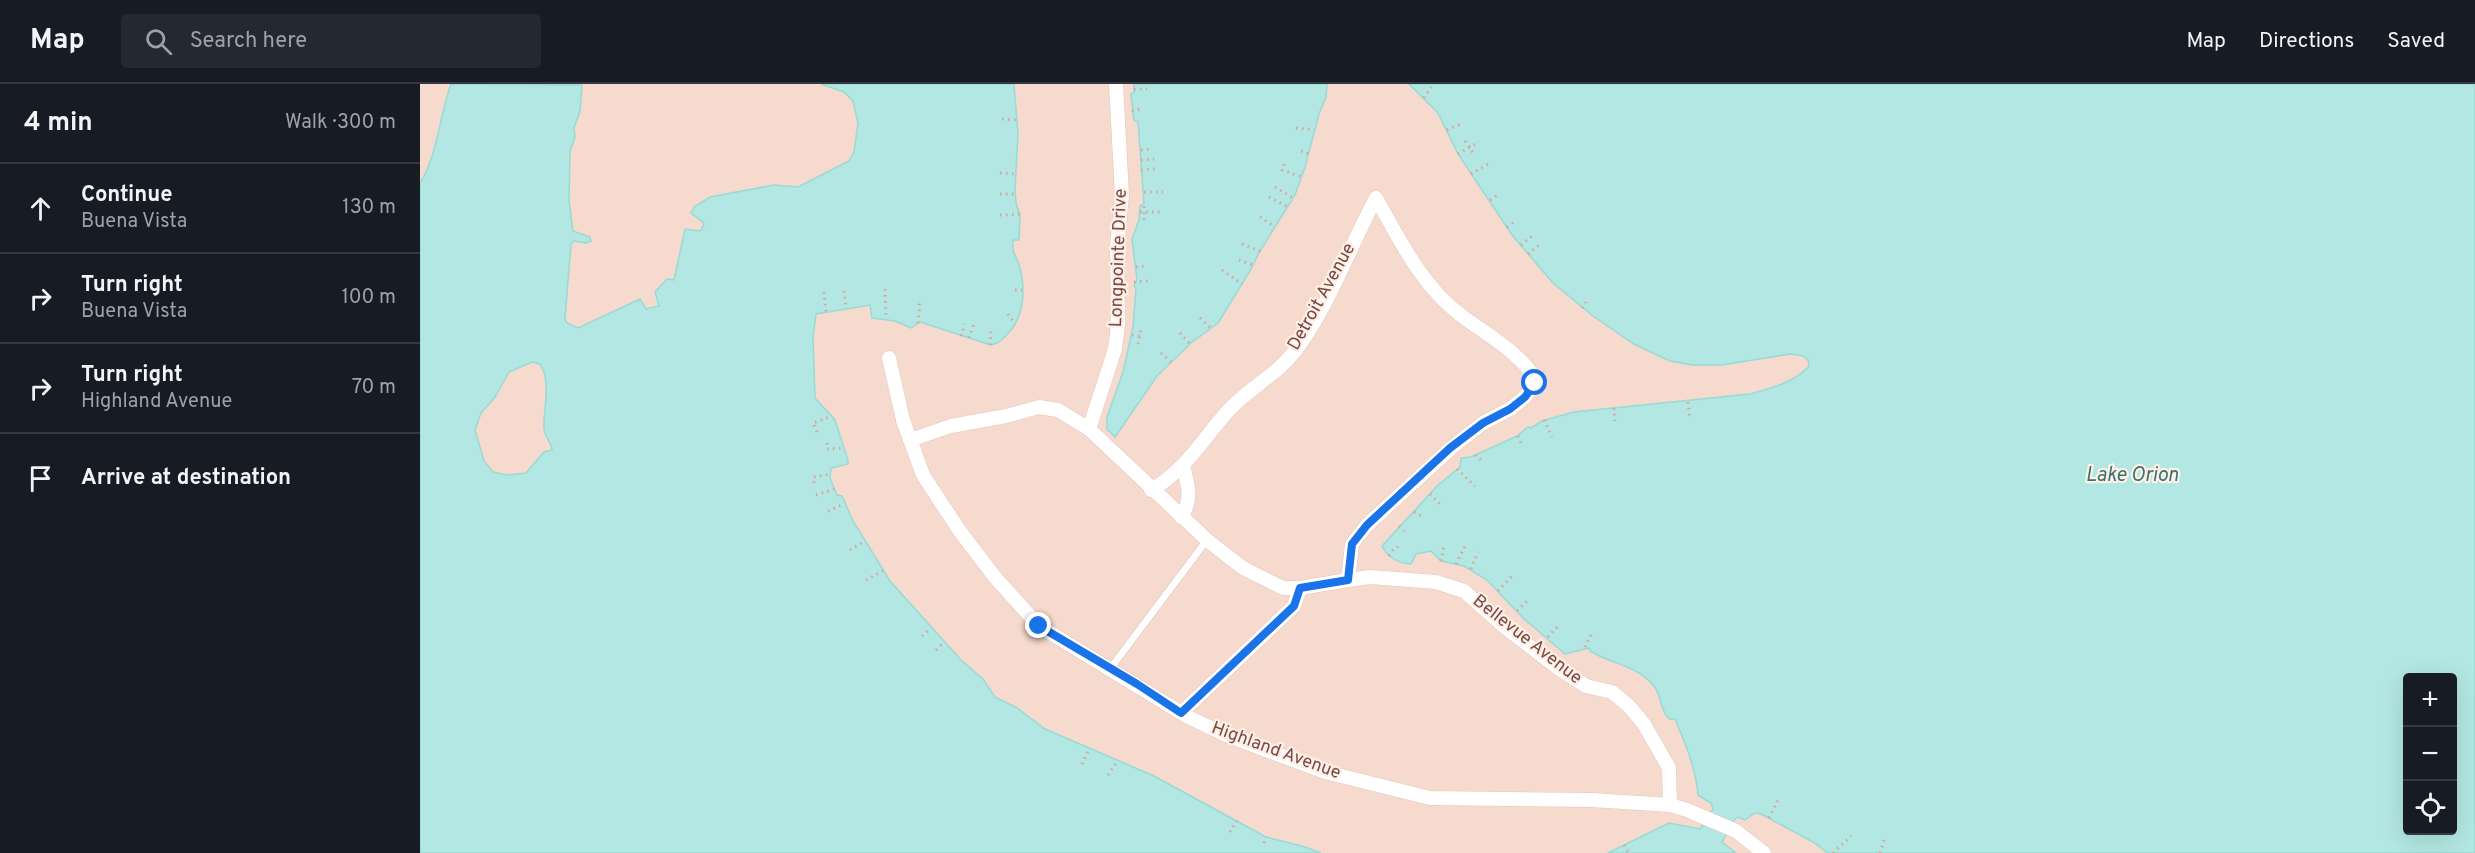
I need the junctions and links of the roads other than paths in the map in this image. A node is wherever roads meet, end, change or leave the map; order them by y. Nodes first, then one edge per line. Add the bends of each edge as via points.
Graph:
1 (1116, 84) edge
2 (889, 358) dead end
3 (1089, 429) junction
4 (910, 440) junction
5 (1183, 466) junction
6 (1151, 489) junction
7 (1181, 517) junction
8 (1207, 540) junction
9 (1348, 580) junction
10 (1300, 588) junction
11 (1110, 669) junction
12 (1181, 713) junction
13 (1670, 805) junction
14 (1764, 852) edge

1 - 3 street, Longpointe Drive via 1122,195 1117,248 1118,324 1115,349
2 - 4 street, Highland Avenue
3 - 4 street via 1058,410 1039,407 951,426
3 - 6 street
4 - 11 street, Highland Avenue via 922,475 940,503 1016,601 1039,626
5 - 6 street, Detroit Avenue
5 - 7 street via 1189,498
5 - 9 street, Detroit Avenue via 1234,405 1294,352 1376,198 1432,288 1451,308 1519,359 1534,375 1535,383 1510,409 1450,448 1367,525 1352,544
6 - 7 street
7 - 8 street
8 - 10 street via 1265,581 1282,588
8 - 11 lane
9 - 10 street, Bellevue Avenue
9 - 13 street, Bellevue Avenue via 1436,582 1464,591 1558,668 1586,686 1612,692 1644,724 1669,768
10 - 12 street via 1294,606
11 - 12 street, Highland Avenue
12 - 13 street, Highland Avenue via 1226,735 1325,772 1430,798
13 - 14 street via 1736,831

